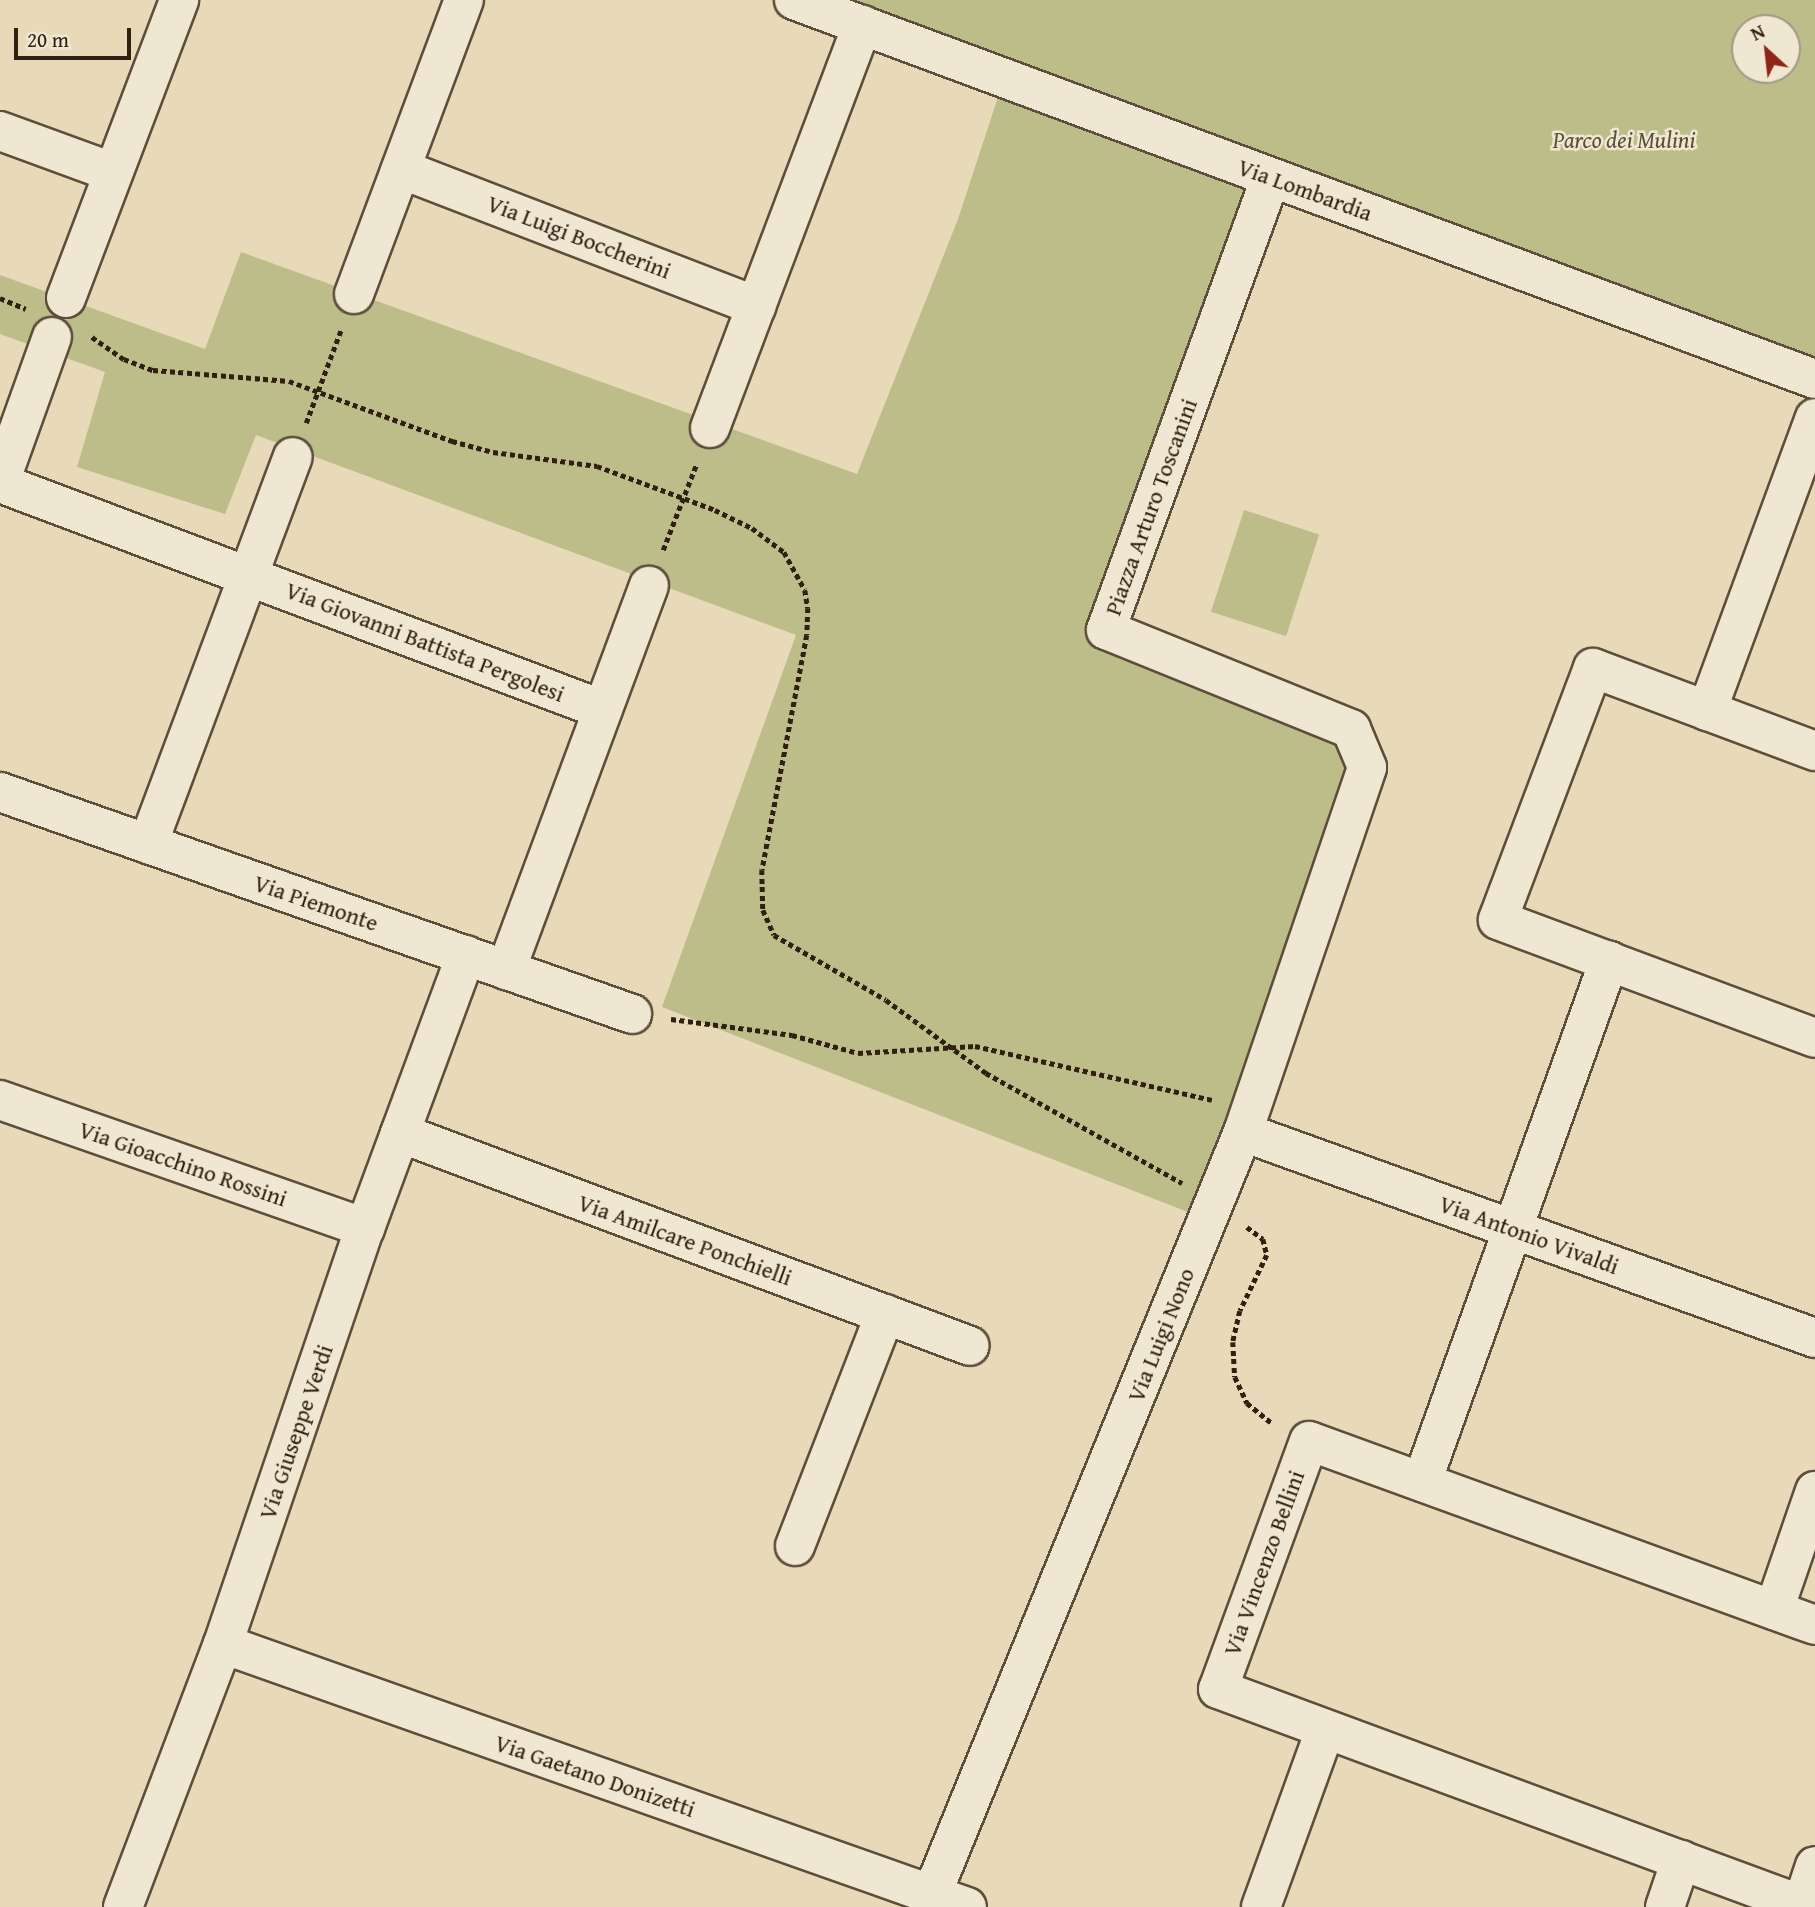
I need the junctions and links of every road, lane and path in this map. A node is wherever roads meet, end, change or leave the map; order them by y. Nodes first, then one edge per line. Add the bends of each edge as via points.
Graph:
1 (179, 0) edge
2 (464, 0) edge
3 (794, 0) edge
4 (862, 25) junction
5 (0, 131) edge
6 (401, 169) junction
7 (112, 172) junction
8 (1272, 177) junction
9 (354, 294) joint
10 (0, 298) edge
11 (756, 306) junction
12 (60, 321) junction
13 (1815, 379) edge
14 (319, 389) junction
15 (1815, 418) edge
16 (710, 428) joint
17 (293, 457) joint
18 (0, 483) edge
19 (684, 498) junction
20 (249, 575) junction
21 (649, 586) joint
22 (601, 709) junction
23 (1707, 711) junction
24 (1815, 751) edge
25 (1367, 766) joint
26 (0, 792) edge
27 (148, 844) junction
28 (466, 955) junction
29 (1609, 961) junction
30 (506, 970) junction
31 (632, 1014) joint
32 (1815, 1038) edge
33 (948, 1045) junction
34 (0, 1100) edge
35 (1244, 1132) junction
36 (400, 1133) junction
37 (1215, 1204) junction
38 (365, 1228) junction
39 (1513, 1229) junction
40 (885, 1314) junction
41 (1815, 1338) edge
42 (970, 1346) dead end
43 (1309, 1441) junction
44 (1422, 1482) junction
45 (1815, 1491) edge
46 (795, 1546) dead end
47 (1774, 1610) junction
48 (1815, 1625) edge
49 (223, 1644) junction
50 (1325, 1730) junction
51 (1681, 1860) junction
52 (1815, 1866) edge
53 (950, 1901) edge
54 (123, 1907) edge
55 (1261, 1907) edge
56 (1665, 1907) edge

1 - 7 street, Via Giovanni Battista Pergolesi
2 - 6 street
3 - 4 street, Via Lombardia
4 - 8 street, Via Lombardia
4 - 11 street
5 - 7 street
6 - 9 street
6 - 11 street, Via Luigi Boccherini
7 - 12 street, Via Giovanni Battista Pergolesi
8 - 13 street, Via Lombardia
8 - 25 street, Piazza Arturo Toscanini via 1106,630 1351,729
9 - 14 path
10 - 12 path
11 - 16 street
12 - 14 path via 124,359 153,370 289,381
12 - 18 street, Via Giovanni Battista Pergolesi
14 - 17 path
14 - 19 path via 452,441 493,452 597,466
15 - 23 street
16 - 19 path
17 - 20 street
18 - 20 street, Via Giovanni Battista Pergolesi
19 - 21 path
19 - 33 path via 752,528 783,552 805,590 807,635 762,870 766,922 785,944 886,1000
20 - 22 street, Via Giovanni Battista Pergolesi
20 - 27 street
21 - 22 street
22 - 30 street
23 - 24 street
23 - 29 street via 1593,668 1498,920
25 - 35 street, Via Luigi Nono
26 - 27 street, Via Piemonte
27 - 28 street, Via Piemonte
28 - 30 street, Via Piemonte
28 - 36 street, Via Giuseppe Verdi
29 - 32 street
29 - 39 street
30 - 31 street, Via Piemonte
31 - 33 path via 792,1035 858,1053
33 - 35 path via 1057,1062 1211,1099
33 - 37 path via 986,1073
34 - 38 street, Via Gioacchino Rossini
35 - 37 street, Via Luigi Nono
35 - 39 street, Via Antonio Vivaldi
36 - 38 street, Via Giuseppe Verdi
36 - 40 street, Via Amilcare Ponchielli
37 - 43 path via 1268,1246 1240,1311 1233,1342 1235,1377 1248,1403 1274,1425
37 - 53 street, Via Luigi Nono
38 - 49 street, Via Giuseppe Verdi
39 - 41 street, Via Antonio Vivaldi
39 - 44 street
40 - 42 street, Via Amilcare Ponchielli
40 - 46 street
43 - 44 street, Via Vincenzo Bellini
43 - 50 street, Via Vincenzo Bellini via 1218,1689
44 - 47 street, Via Vincenzo Bellini
45 - 47 street
47 - 48 street, Via Vincenzo Bellini
49 - 53 street, Via Gaetano Donizetti
49 - 54 street, Via Giuseppe Verdi
50 - 51 street, Via Vincenzo Bellini
50 - 55 street
51 - 52 street, Via Vincenzo Bellini via 1802,1905
51 - 56 street

